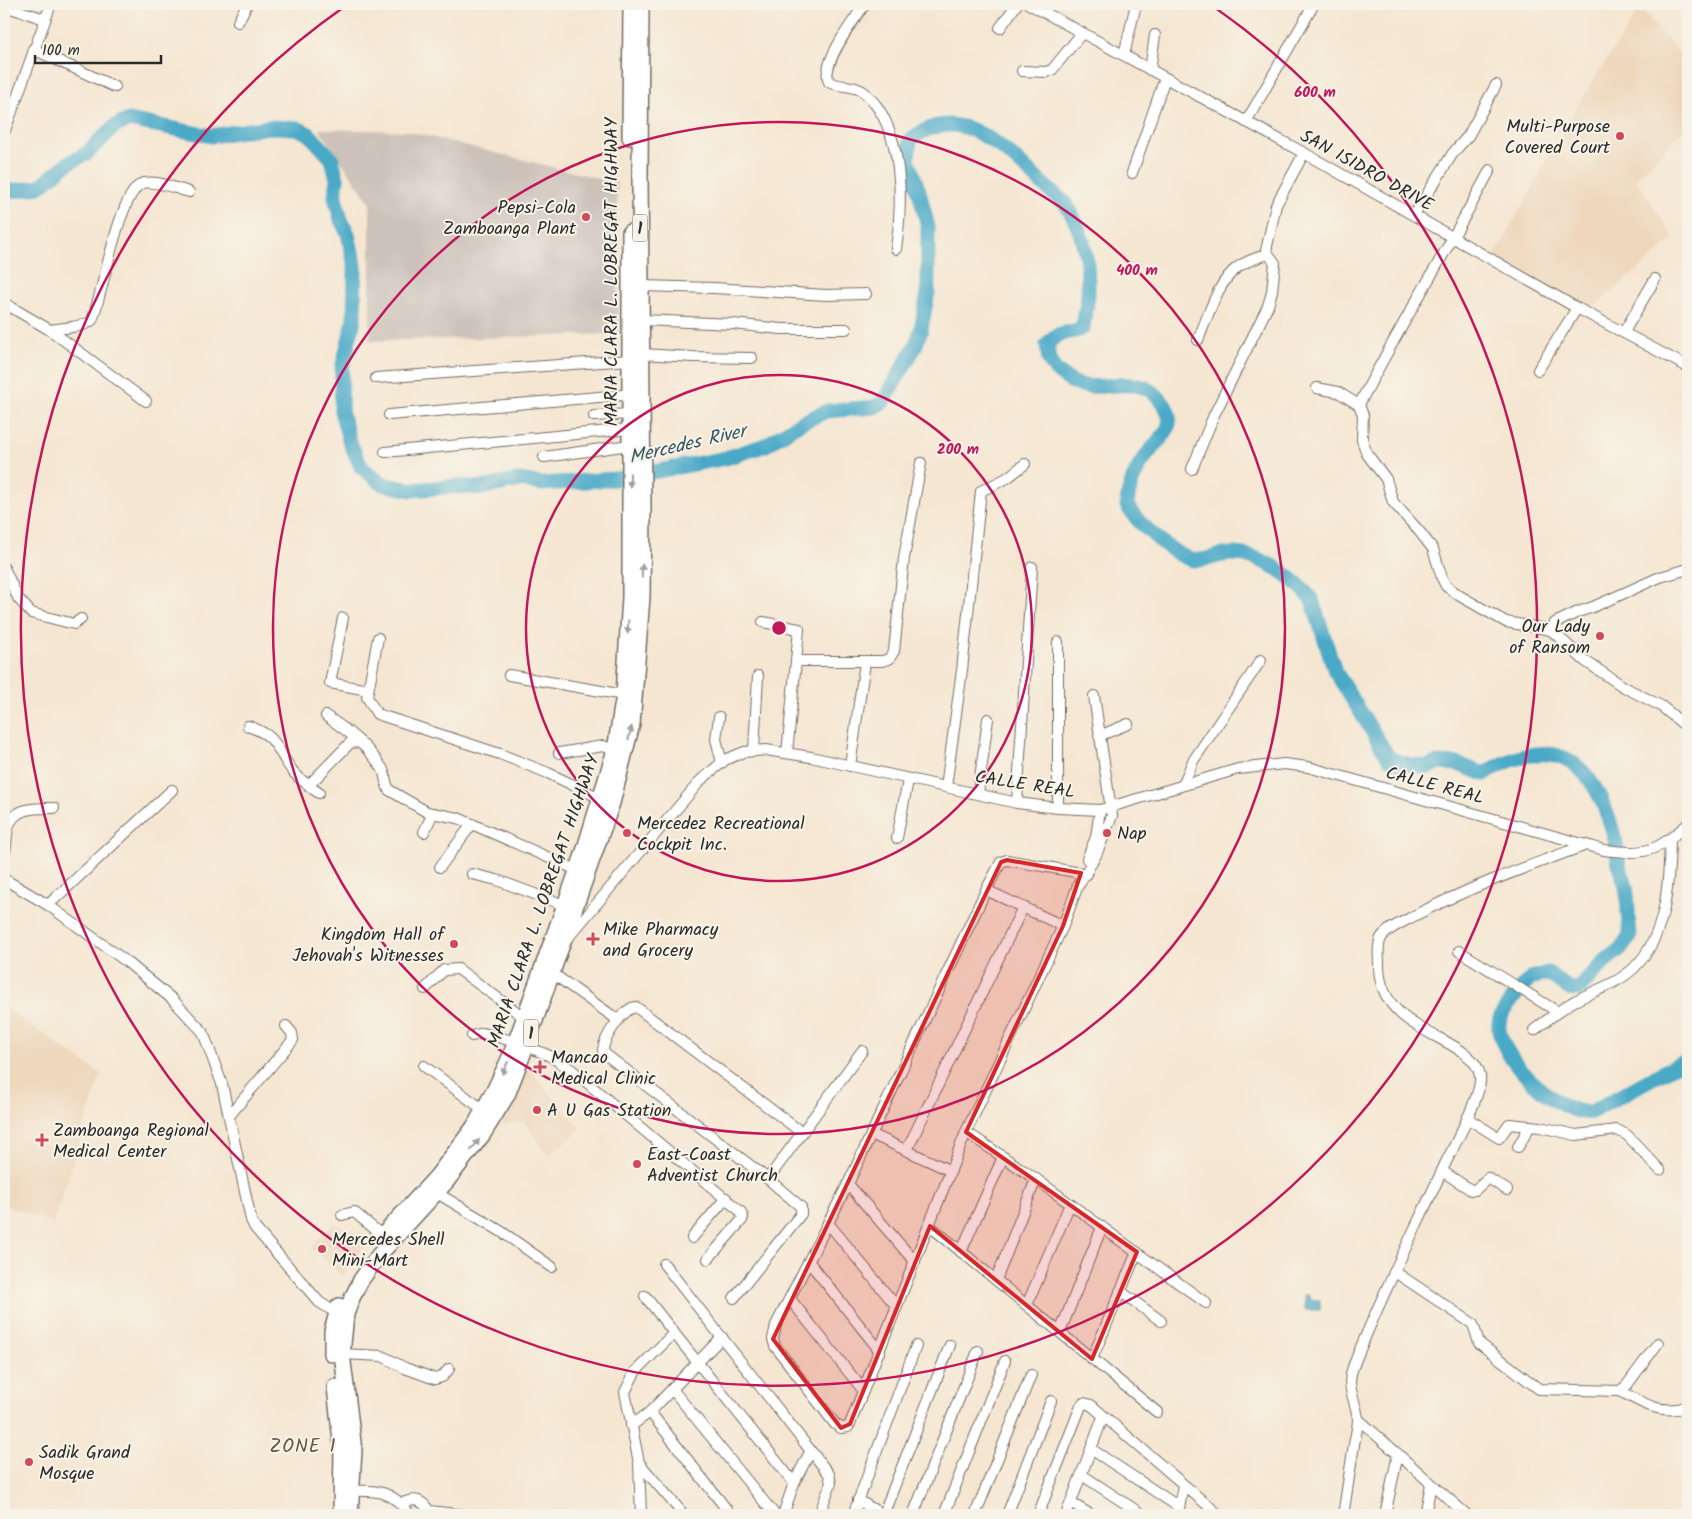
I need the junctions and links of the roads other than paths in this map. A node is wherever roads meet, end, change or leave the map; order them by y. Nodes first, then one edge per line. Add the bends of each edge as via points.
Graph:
1 (51, 4) edge
2 (247, 4) edge
3 (630, 4) edge
4 (641, 4) edge
5 (865, 4) edge
6 (1017, 4) edge
7 (1029, 4) edge
8 (1136, 4) edge
9 (1314, 4) edge
10 (4, 6) edge
11 (45, 19) junction
12 (238, 22) dead end
13 (1000, 28) dead end
14 (1082, 33) junction
15 (1156, 35) dead end
16 (33, 49) junction
17 (1124, 55) junction
18 (1150, 70) junction
19 (1022, 71) dead end
20 (1165, 78) junction
21 (1496, 85) dead end
22 (115, 87) dead end
23 (1246, 122) junction
24 (4, 133) edge
25 (1304, 153) junction
26 (1490, 170) dead end
27 (1132, 173) dead end
28 (189, 192) dead end
29 (1414, 215) junction
30 (1454, 239) junction
31 (896, 249) dead end
32 (1267, 254) junction
33 (1655, 279) dead end
34 (642, 286) junction
35 (866, 294) dead end
36 (4, 303) edge
37 (1578, 308) junction
38 (642, 320) junction
39 (846, 329) dead end
40 (50, 330) junction
41 (1624, 332) junction
42 (1198, 340) dead end
43 (636, 357) junction
44 (752, 358) dead end
45 (1688, 367) edge
46 (1538, 370) dead end
47 (376, 378) dead end
48 (1317, 388) dead end
49 (637, 394) junction
50 (146, 401) dead end
51 (1359, 405) junction
52 (630, 414) junction
53 (389, 415) dead end
54 (594, 416) dead end
55 (630, 429) junction
56 (635, 449) junction
57 (385, 452) dead end
58 (544, 457) dead end
59 (922, 463) dead end
60 (1025, 464) dead end
61 (1192, 469) dead end
62 (636, 509) junction
63 (1032, 567) dead end
64 (4, 568) edge
65 (1688, 568) edge
66 (343, 618) dead end
67 (81, 619) dead end
68 (763, 622) dead end
69 (1551, 630) junction
70 (378, 638) dead end
71 (1058, 642) dead end
72 (1261, 660) dead end
73 (796, 661) junction
74 (865, 662) junction
75 (509, 675) dead end
76 (758, 676) dead end
77 (368, 690) junction
78 (624, 695) junction
79 (1094, 696) dead end
80 (326, 716) dead end
81 (719, 718) dead end
82 (988, 719) dead end
83 (1128, 724) dead end
84 (248, 726) dead end
85 (1688, 728) edge
86 (1099, 736) junction
87 (360, 742) junction
88 (615, 750) junction
89 (754, 750) junction
90 (559, 753) dead end
91 (787, 753) junction
92 (722, 763) junction
93 (850, 766) junction
94 (908, 780) junction
95 (309, 785) junction
96 (1183, 785) junction
97 (946, 787) junction
98 (172, 790) dead end
99 (319, 793) dead end
100 (978, 793) junction
101 (602, 799) junction
102 (1017, 803) junction
103 (1111, 807) junction
104 (54, 808) dead end
105 (1058, 808) junction
106 (1100, 810) junction
107 (433, 814) junction
108 (472, 824) junction
109 (1688, 824) edge
110 (424, 832) dead end
111 (1100, 837) junction
112 (897, 838) dead end
113 (1670, 839) junction
114 (1586, 845) junction
115 (4, 855) edge
116 (440, 867) dead end
117 (578, 870) junction
118 (472, 874) dead end
119 (1083, 877) junction
120 (4, 879) edge
121 (986, 890) junction
122 (48, 905) junction
123 (564, 905) junction
124 (1023, 908) junction
125 (1063, 926) junction
126 (564, 942) junction
127 (1459, 951) dead end
128 (548, 953) junction
129 (552, 973) junction
130 (425, 989) dead end
131 (1558, 1012) junction
132 (524, 1018) junction
133 (618, 1020) junction
134 (286, 1026) dead end
135 (1534, 1030) dead end
136 (472, 1036) dead end
137 (521, 1044) junction
138 (862, 1050) dead end
139 (424, 1066) dead end
140 (485, 1111) junction
141 (230, 1116) junction
142 (1467, 1118) junction
143 (1530, 1126) junction
144 (801, 1132) junction
145 (966, 1132) junction
146 (870, 1134) junction
147 (1518, 1147) dead end
148 (907, 1150) junction
149 (1003, 1157) junction
150 (1660, 1170) dead end
151 (952, 1171) junction
152 (1442, 1171) junction
153 (768, 1179) junction
154 (1036, 1179) junction
155 (848, 1184) junction
156 (1507, 1190) dead end
157 (437, 1193) junction
158 (726, 1198) junction
159 (1070, 1204) junction
160 (342, 1215) dead end
161 (828, 1223) junction
162 (930, 1226) junction
163 (1102, 1228) junction
164 (383, 1236) junction
165 (692, 1238) dead end
166 (961, 1252) junction
167 (1137, 1252) junction
168 (708, 1260) dead end
169 (809, 1262) junction
170 (915, 1262) junction
171 (664, 1264) dead end
172 (552, 1267) dead end
173 (1395, 1272) junction
174 (996, 1280) junction
175 (1120, 1291) junction
176 (645, 1296) dead end
177 (734, 1298) dead end
178 (790, 1299) junction
179 (1206, 1302) dead end
180 (1027, 1305) junction
181 (897, 1307) junction
182 (342, 1312) junction
183 (1161, 1321) dead end
184 (1060, 1332) junction
185 (674, 1334) junction
186 (722, 1337) junction
187 (1658, 1343) dead end
188 (950, 1345) dead end
189 (916, 1346) dead end
190 (880, 1351) junction
191 (978, 1351) dead end
192 (342, 1354) junction
193 (1092, 1359) junction
194 (1005, 1361) dead end
195 (696, 1364) junction
196 (449, 1369) dead end
197 (1031, 1375) dead end
198 (672, 1388) junction
199 (863, 1390) junction
200 (1620, 1390) junction
201 (1051, 1401) dead end
202 (1688, 1406) edge
203 (650, 1412) junction
204 (1157, 1412) dead end
205 (1104, 1417) junction
206 (1358, 1419) junction
207 (631, 1426) junction
208 (1091, 1449) junction
209 (810, 1452) junction
210 (1398, 1454) junction
211 (639, 1463) junction
212 (1082, 1475) junction
213 (794, 1483) junction
214 (1431, 1484) junction
215 (1183, 1485) junction
216 (348, 1491) junction
217 (858, 1500) junction
218 (1071, 1502) junction
219 (400, 1504) junction
220 (1205, 1504) junction
221 (1178, 1511) edge
222 (430, 1513) edge
223 (341, 1515) edge
224 (350, 1515) edge
225 (410, 1515) edge
226 (464, 1515) edge
227 (640, 1515) edge
228 (684, 1515) edge
229 (731, 1515) edge
230 (775, 1515) edge
231 (783, 1515) edge
232 (819, 1515) edge
233 (854, 1515) edge
234 (883, 1515) edge
235 (913, 1515) edge
236 (944, 1515) edge
237 (975, 1515) edge
238 (1007, 1515) edge
239 (1038, 1515) edge
240 (1066, 1515) edge
241 (1091, 1515) edge
242 (1143, 1515) edge
243 (1204, 1515) edge
244 (1219, 1515) edge
245 (1343, 1515) edge
246 (1385, 1515) edge
247 (1425, 1515) edge
248 (1467, 1515) edge

1 - 11 street
2 - 12 street
3 - 43 highway, MARIA CLARA L. LOBREGAT HIGHWAY / 1
4 - 34 highway, MARIA CLARA L. LOBREGAT HIGHWAY / 1
5 - 31 street via 837,48 826,73 834,85 864,92 886,122 894,144 899,190 901,219
6 - 13 street
7 - 14 street, SAN ISIDRO DRIVE
8 - 17 street
9 - 23 street
10 - 11 street
11 - 16 street
14 - 17 street, SAN ISIDRO DRIVE
14 - 19 street via 1052,70
15 - 18 street
16 - 22 street
16 - 24 street
17 - 18 street, SAN ISIDRO DRIVE
18 - 20 street, SAN ISIDRO DRIVE
20 - 23 street, SAN ISIDRO DRIVE
20 - 27 street
21 - 29 street via 1468,136 1453,153
23 - 25 street, SAN ISIDRO DRIVE
25 - 29 street, SAN ISIDRO DRIVE
25 - 32 street via 1276,205
26 - 30 street
28 - 40 street via 152,182 137,186 129,197 92,320 84,326
29 - 30 street, SAN ISIDRO DRIVE
30 - 37 street, SAN ISIDRO DRIVE
30 - 51 street
32 - 42 street via 1248,261 1230,274
32 - 61 street via 1275,263 1268,306 1214,415
33 - 41 street
34 - 35 street
34 - 38 highway, MARIA CLARA L. LOBREGAT HIGHWAY / 1
36 - 40 street
37 - 41 street, SAN ISIDRO DRIVE
37 - 46 street
38 - 39 street via 781,329
38 - 43 highway, MARIA CLARA L. LOBREGAT HIGHWAY / 1
40 - 50 street
41 - 45 street, SAN ISIDRO DRIVE
43 - 44 street
43 - 47 street
43 - 49 highway, MARIA CLARA L. LOBREGAT HIGHWAY / 1
48 - 51 street via 1338,392
49 - 52 highway, MARIA CLARA L. LOBREGAT HIGHWAY / 1
49 - 53 street
49 - 56 highway, MARIA CLARA L. LOBREGAT HIGHWAY / 1
51 - 69 street via 1363,415 1362,440 1367,454 1386,479 1392,502 1433,549 1446,586 1506,622
52 - 54 street
52 - 55 highway, MARIA CLARA L. LOBREGAT HIGHWAY / 1
55 - 56 highway, MARIA CLARA L. LOBREGAT HIGHWAY / 1
55 - 57 street
56 - 58 street
56 - 62 highway, MARIA CLARA L. LOBREGAT HIGHWAY / 1
59 - 74 street via 904,558 894,650 889,659
60 - 97 street via 1007,478 981,491
62 -> 78 highway, MARIA CLARA L. LOBREGAT HIGHWAY / 1
126 -> 62 highway, MARIA CLARA L. LOBREGAT HIGHWAY / 1 via 612,803 632,724 641,605
63 - 102 street
64 - 67 street via 18,598 35,615 74,624
65 - 69 street via 1555,622
66 - 77 street via 330,683
68 - 73 street via 799,629
69 - 85 street via 1585,661 1624,687 1661,706
70 - 77 street
71 - 105 street
72 - 96 street via 1193,762
73 - 74 street
73 - 91 street
74 - 93 street
75 - 78 street
76 - 89 street
77 - 101 street via 370,705 377,714 548,772
78 - 88 highway, MARIA CLARA L. LOBREGAT HIGHWAY / 1
79 - 86 street
80 - 87 street
81 - 92 street via 716,739
82 - 100 street
83 - 86 street
84 - 95 street via 272,738 291,770
86 - 103 street
87 - 95 street via 345,747
87 - 107 street via 382,767 389,790
88 - 90 street via 603,746
88 - 101 highway, MARIA CLARA L. LOBREGAT HIGHWAY / 1
89 - 91 street, CALLE REAL
89 - 92 street, CALLE REAL
91 - 93 street, CALLE REAL
92 - 126 street, CALLE REAL via 679,804
93 - 94 street, CALLE REAL
94 - 97 street, CALLE REAL
94 - 112 street
95 - 99 street
96 - 103 street, CALLE REAL
96 - 114 street, CALLE REAL via 1268,764 1308,767
97 - 100 street, CALLE REAL
98 - 122 street
100 - 102 street, CALLE REAL
101 - 117 highway, MARIA CLARA L. LOBREGAT HIGHWAY / 1
102 - 105 street, CALLE REAL
103 - 106 street, CALLE REAL
103 - 111 street via 1112,816
104 - 115 street via 28,809 14,817 8,826
105 - 106 street, CALLE REAL
106 - 111 street
107 - 108 street
107 - 110 street
108 - 116 street
108 - 117 street
109 - 113 street, CALLE REAL
111 - 119 street
113 - 114 street, CALLE REAL via 1654,849 1631,853
113 - 131 street via 1669,879 1658,931 1641,960 1616,981
114 - 142 street via 1449,897 1381,938 1378,979 1389,1003 1404,1017 1456,1048 1480,1073 1480,1083
117 - 123 highway, MARIA CLARA L. LOBREGAT HIGHWAY / 1
118 - 123 street
119 - 121 street via 1004,860
119 - 125 street
120 - 122 street
121 - 124 street
121 - 146 street
122 - 141 street via 127,962 194,1021 211,1049
123 - 128 highway, MARIA CLARA L. LOBREGAT HIGHWAY / 1
124 - 125 street
124 - 148 street
125 - 145 street
126 - 128 street, CALLE REAL
126 - 129 highway, MARIA CLARA L. LOBREGAT HIGHWAY / 1
127 - 131 street
128 - 132 highway, MARIA CLARA L. LOBREGAT HIGHWAY / 1
129 - 133 street
129 - 137 highway, MARIA CLARA L. LOBREGAT HIGHWAY / 1
130 - 132 street via 444,970 458,969
131 - 135 street
132 - 137 highway, MARIA CLARA L. LOBREGAT HIGHWAY / 1
133 - 144 street via 632,1007 640,1009
133 - 153 street via 604,1046 605,1054
134 - 141 street via 293,1040
136 - 137 street via 483,1033
137 -> 140 highway, MARIA CLARA L. LOBREGAT HIGHWAY / 1
157 -> 137 highway, MARIA CLARA L. LOBREGAT HIGHWAY / 1 via 495,1116 506,1095
137 - 158 street via 572,1070
138 - 144 street
139 - 140 street
140 - 164 highway, MARIA CLARA L. LOBREGAT HIGHWAY / 1 via 438,1174
141 - 182 street via 255,1228 319,1302
142 - 143 street via 1499,1138 1509,1124
142 - 152 street
143 - 147 street
143 - 150 street via 1576,1135 1617,1130
144 - 153 street
145 - 149 street
145 - 151 street
146 - 148 street
146 - 155 street
148 - 151 street
149 - 154 street
149 - 166 street
151 - 162 street
152 - 156 street via 1471,1190 1488,1178
152 - 173 street
153 - 177 street via 798,1203 800,1214
154 - 159 street
154 - 174 street
155 - 161 street
155 - 170 street
157 - 172 street
157 - 182 highway, MARIA CLARA L. LOBREGAT HIGHWAY / 1 via 390,1242
158 - 165 street
158 - 168 street via 743,1217
159 - 163 street
159 - 180 street
160 - 164 street via 354,1212
161 - 169 street
161 - 181 street
162 - 166 street
162 - 170 street
163 - 167 street
163 - 184 street
164 - 182 highway, MARIA CLARA L. LOBREGAT HIGHWAY / 1 via 353,1274
166 - 174 street
167 - 175 street
167 - 179 street
169 - 178 street
169 - 190 street
170 - 181 street
171 - 186 street
173 - 200 street via 1473,1324 1480,1342 1539,1389
173 - 206 street via 1350,1374 1350,1393
174 - 180 street
175 - 183 street
175 - 193 street
176 - 185 street
178 - 199 street
178 - 199 street via 774,1333 775,1346 835,1424 841,1428 848,1427
180 - 184 street
181 - 190 street
182 - 192 highway, MARIA CLARA L. LOBREGAT HIGHWAY / 1
182 - 216 highway, MARIA CLARA L. LOBREGAT HIGHWAY / 1 via 332,1331 332,1354
184 - 193 street
185 - 195 street
185 - 207 street via 628,1383 625,1392
186 - 195 street
186 - 209 street
187 - 200 street
188 - 234 street
189 - 217 street
190 - 199 street
191 - 235 street
192 - 196 street via 382,1356 435,1379
192 - 216 highway, MARIA CLARA L. LOBREGAT HIGHWAY / 1 via 354,1450
193 - 204 street
194 - 236 street
195 - 198 street
195 - 213 street
197 - 237 street
198 - 203 street
198 - 230 street
200 - 202 street via 1648,1407 1662,1410
201 - 238 street
203 - 207 street
203 - 229 street
205 - 208 street
205 - 215 street
205 - 239 street via 1091,1404 1081,1406
206 - 210 street
206 - 245 street
207 - 211 street
208 - 212 street
208 - 221 street
209 - 213 street
209 - 232 street via 831,1478
210 - 214 street
210 - 246 street
211 - 227 street
211 - 228 street
212 - 218 street
212 - 242 street
213 - 231 street
214 - 247 street
214 - 248 street
215 - 220 street
215 - 221 street
216 - 219 street via 382,1491
216 - 223 highway, MARIA CLARA L. LOBREGAT HIGHWAY / 1
216 - 224 highway, MARIA CLARA L. LOBREGAT HIGHWAY / 1
217 - 233 street
217 - 234 street
218 - 240 street
218 - 241 street
219 - 222 street via 417,1499
219 - 225 street
220 - 243 street
220 - 244 street
222 - 226 street

